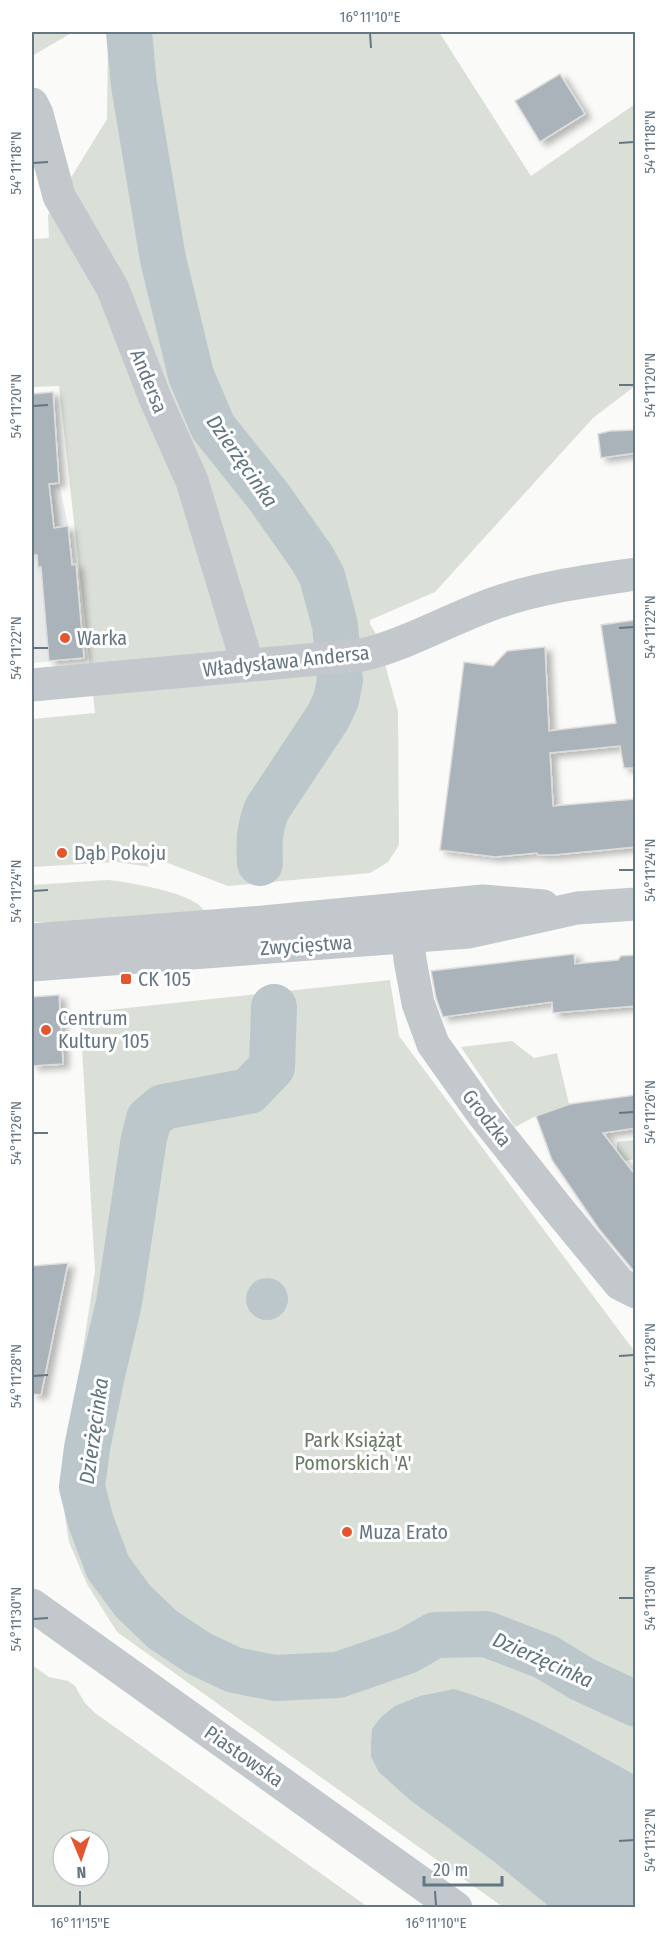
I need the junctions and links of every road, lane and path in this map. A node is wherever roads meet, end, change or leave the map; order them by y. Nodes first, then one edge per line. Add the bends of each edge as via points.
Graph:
1 (32, 104) edge
2 (32, 150) edge
3 (59, 196) junction
4 (636, 574) edge
5 (245, 666) junction
6 (32, 685) edge
7 (636, 904) edge
8 (406, 923) junction
9 (32, 940) edge
10 (32, 965) edge
11 (636, 1292) edge
12 (32, 1605) edge
13 (456, 1908) edge

1 - 3 street, Andersa
2 - 3 street
3 - 5 street, Andersa via 112,289 192,481
4 - 5 street, Władysława Andersa via 558,585 498,602 386,649 362,655
5 - 6 street, Władysława Andersa
7 - 8 street, Zwycięstwa via 578,909 483,901
8 - 9 street, Zwycięstwa
8 - 10 street, Zwycięstwa
8 - 11 street, Grodzka via 418,1003 433,1044 559,1210 620,1284
12 - 13 street, Piastowska

